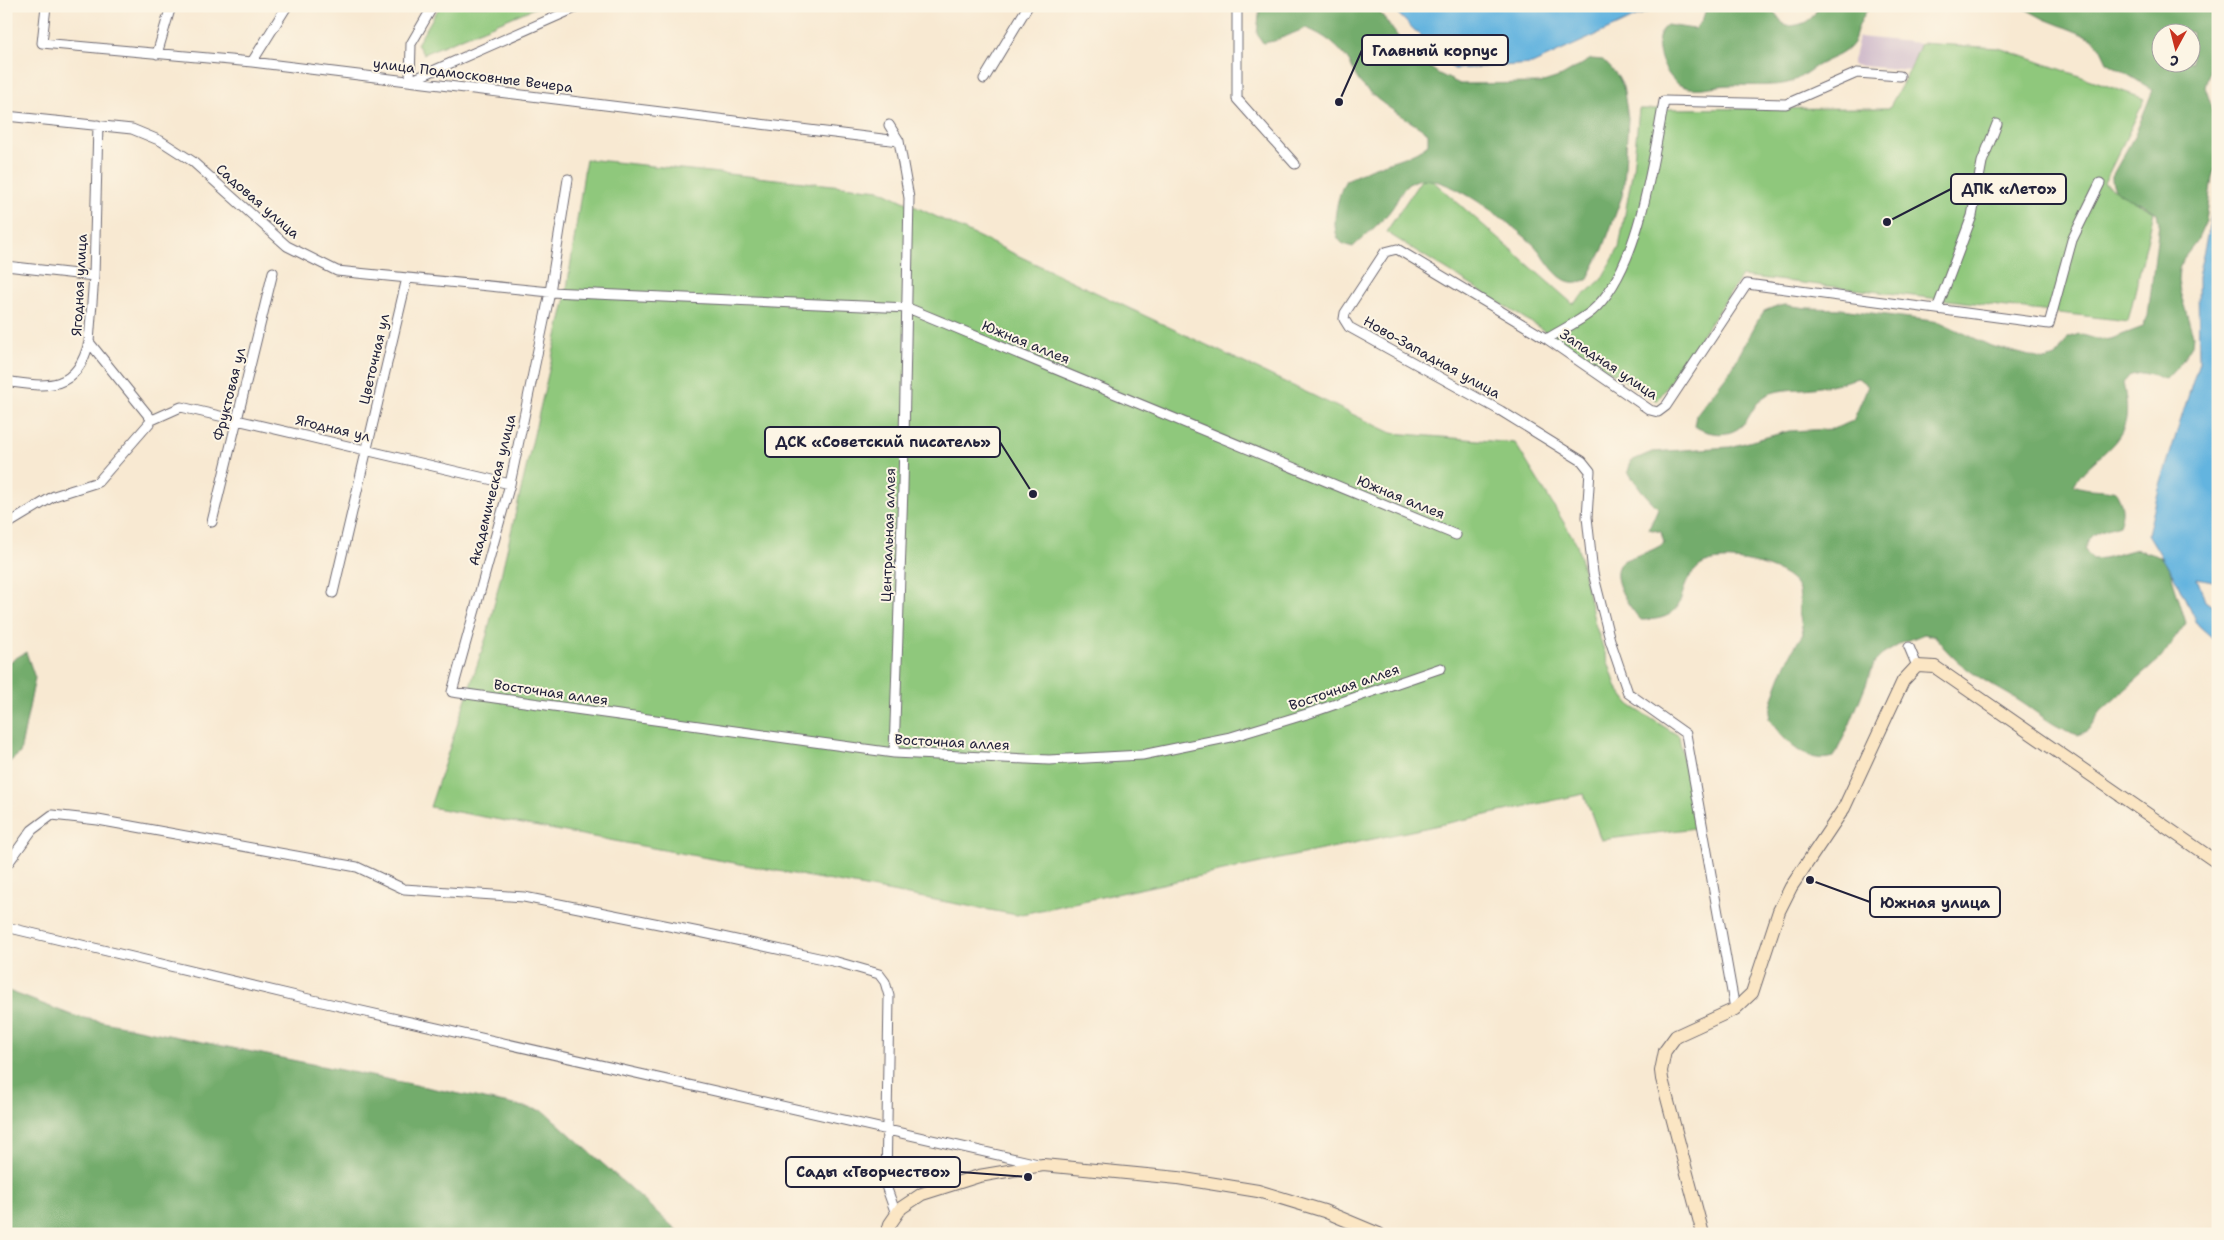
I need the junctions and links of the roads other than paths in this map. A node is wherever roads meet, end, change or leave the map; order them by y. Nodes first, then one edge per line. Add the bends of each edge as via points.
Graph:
1 (46, 6) edge
2 (171, 6) edge
3 (287, 6) edge
4 (433, 6) edge
5 (580, 6) edge
6 (1028, 6) edge
7 (1237, 6) edge
8 (157, 54) junction
9 (252, 62) junction
10 (1900, 76) dead end
11 (984, 78) dead end
12 (410, 80) junction
13 (6, 116) edge
14 (1997, 124) dead end
15 (98, 125) junction
16 (889, 125) dead end
17 (899, 141) junction
18 (1295, 164) dead end
19 (568, 180) dead end
20 (2100, 183) dead end
21 (6, 266) edge
22 (273, 272) dead end
23 (94, 276) junction
24 (407, 278) junction
25 (555, 292) junction
26 (908, 308) junction
27 (1937, 309) junction
28 (1547, 339) junction
29 (89, 342) junction
30 (6, 381) edge
31 (152, 420) junction
32 (237, 420) junction
33 (366, 450) junction
34 (510, 484) junction
35 (212, 522) dead end
36 (6, 525) edge
37 (1456, 535) dead end
38 (333, 593) dead end
39 (1909, 647) dead end
40 (1917, 666) junction
41 (1441, 668) dead end
42 (452, 692) joint
43 (894, 753) junction
44 (2218, 863) edge
45 (6, 866) edge
46 (6, 927) edge
47 (1735, 1010) junction
48 (886, 1130) junction
49 (1043, 1165) junction
50 (896, 1214) junction
51 (887, 1234) edge
52 (1379, 1234) edge
53 (1703, 1234) edge

1 - 8 street, улица Подмосковные Вечера via 42,43
2 - 8 street
3 - 9 street
4 - 12 street via 411,44
5 - 12 street
6 - 11 street
7 - 18 street via 1237,100
8 - 9 street, улица Подмосковные Вечера
9 - 12 street, улица Подмосковные Вечера
10 - 28 street, Западная улица via 1857,74 1786,104 1664,101 1635,240 1611,289 1592,311
12 - 17 street, улица Подмосковные Вечера
13 - 15 street, Садовая улица
14 - 27 street via 1982,162 1972,216
15 - 23 street, Ягодная улица
15 - 24 street, Садовая улица via 132,129 161,141 184,156 287,246 337,270
16 - 17 street
17 - 26 street, Центральная аллея via 909,198
19 - 25 street, Академическая улица
20 - 27 street, Западная улица via 2072,240 2049,324
21 - 23 street
22 - 32 street, Фруктовая ул
23 - 29 street, Ягодная улица
24 - 25 street, Садовая улица
24 - 33 street, Цветочная ул
25 - 26 street, Южная аллея
25 - 34 street, Академическая улица
26 - 37 street, Южная аллея
26 - 43 street, Центральная аллея
27 - 28 street, Западная улица via 1746,284 1666,406 1658,412 1650,410
28 - 47 street, Ново-Западная улица via 1397,249 1385,252 1344,319 1348,326 1501,411 1582,461 1590,471 1587,517 1593,573 1610,640 1628,693 1686,734
29 - 30 street via 84,360 74,375 57,384 42,386
29 - 31 street, Ягодная улица
31 - 32 street, Ягодная ул via 181,407
31 - 36 street via 98,482 54,496
32 - 33 street, Ягодная ул
32 - 35 street, Фруктовая ул
33 - 34 street, Ягодная ул
33 - 38 street, Цветочная ул
34 - 42 street, Академическая улица
39 - 40 street
40 - 44 street via 1935,667
40 - 47 street via 1903,681 1844,808 1790,887 1779,911 1757,982 1752,993
41 - 43 street, Восточная аллея via 1231,737 1142,754 1049,760
42 - 43 street, Восточная аллея
45 - 48 street via 32,830 52,815 98,820 357,867 404,889 524,897 704,933 879,974 886,982 889,996
46 - 48 street
47 - 53 street via 1676,1036 1662,1061 1662,1080
48 - 49 street
48 - 50 street via 886,1186
49 - 50 street via 979,1176 935,1190 907,1202
49 - 52 street via 1178,1178 1258,1191 1324,1211
50 - 51 street

